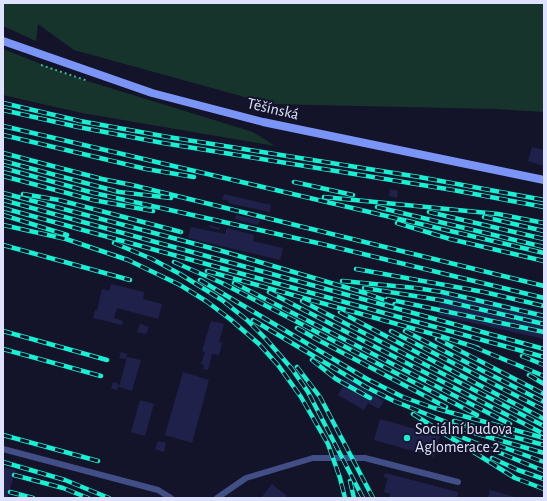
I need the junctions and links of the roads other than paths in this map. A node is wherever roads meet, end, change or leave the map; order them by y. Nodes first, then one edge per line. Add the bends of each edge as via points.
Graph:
1 (3, 41) edge
2 (544, 180) edge
3 (3, 449) edge
4 (458, 482) dead end
5 (171, 498) edge
6 (217, 498) edge

1 - 2 main road, Těšínská via 152,93 263,122
3 - 5 lane via 158,490
4 - 6 lane via 365,458 313,458 246,478

